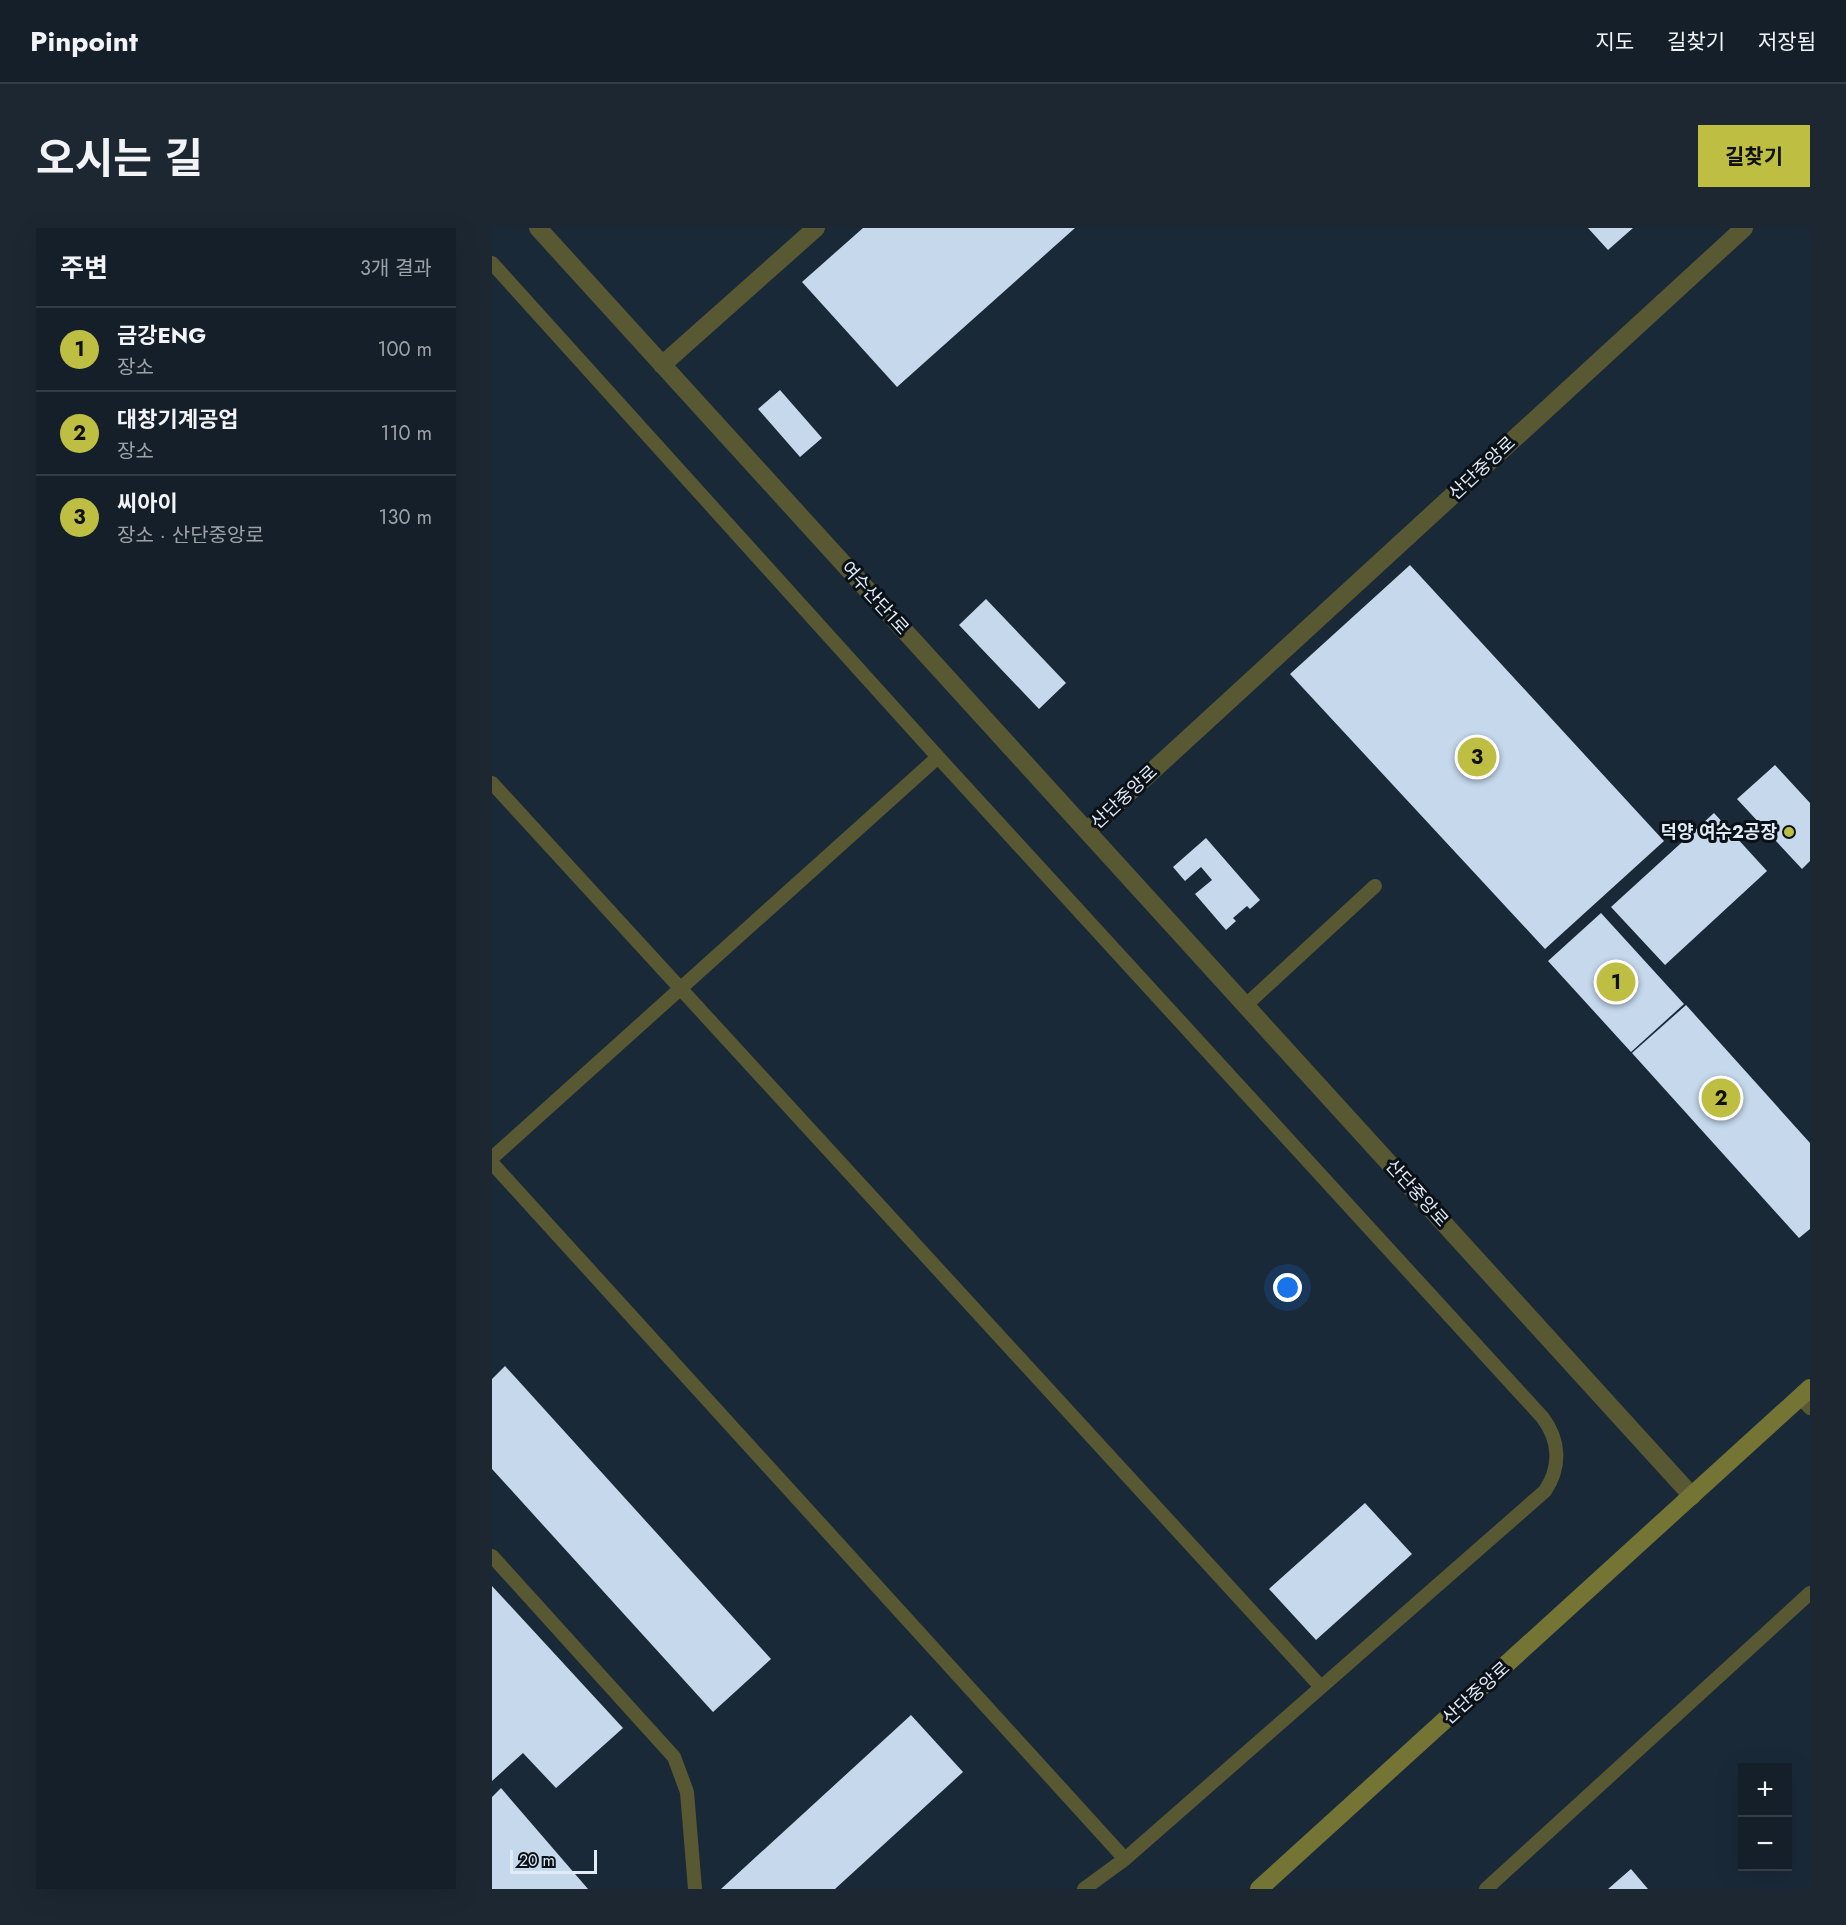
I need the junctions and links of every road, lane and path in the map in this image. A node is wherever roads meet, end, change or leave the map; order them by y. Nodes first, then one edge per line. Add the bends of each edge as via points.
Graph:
1 (538, 228) edge
2 (816, 228) edge
3 (1744, 228) edge
4 (492, 263) edge
5 (662, 364) junction
6 (938, 757) junction
7 (492, 783) edge
8 (1087, 831) junction
9 (1375, 886) dead end
10 (680, 989) junction
11 (1246, 1005) junction
12 (492, 1158) edge
13 (492, 1163) edge
14 (1807, 1398) edge
15 (1692, 1496) junction
16 (492, 1556) edge
17 (1810, 1593) edge
18 (1321, 1687) junction
19 (1125, 1858) junction
20 (694, 1889) edge
21 (1084, 1889) edge
22 (1259, 1889) edge
23 (1486, 1889) edge

1 - 5 street, 여수산단1로
2 - 5 street
3 - 8 street, 산단중앙로
4 - 6 lane
5 - 8 street, 여수산단1로
6 - 10 lane
6 - 18 lane via 1535,1409 1555,1436 1556,1463 1545,1491
7 - 10 lane
8 - 11 street, 산단중앙로
9 - 11 lane
10 - 12 lane
10 - 18 lane
11 - 15 street, 산단중앙로
13 - 19 lane
14 - 15 street, 산단중앙로
15 - 22 street, 산단중앙로
16 - 20 lane via 674,1757 688,1803
17 - 23 lane
18 - 19 lane
19 - 21 lane

